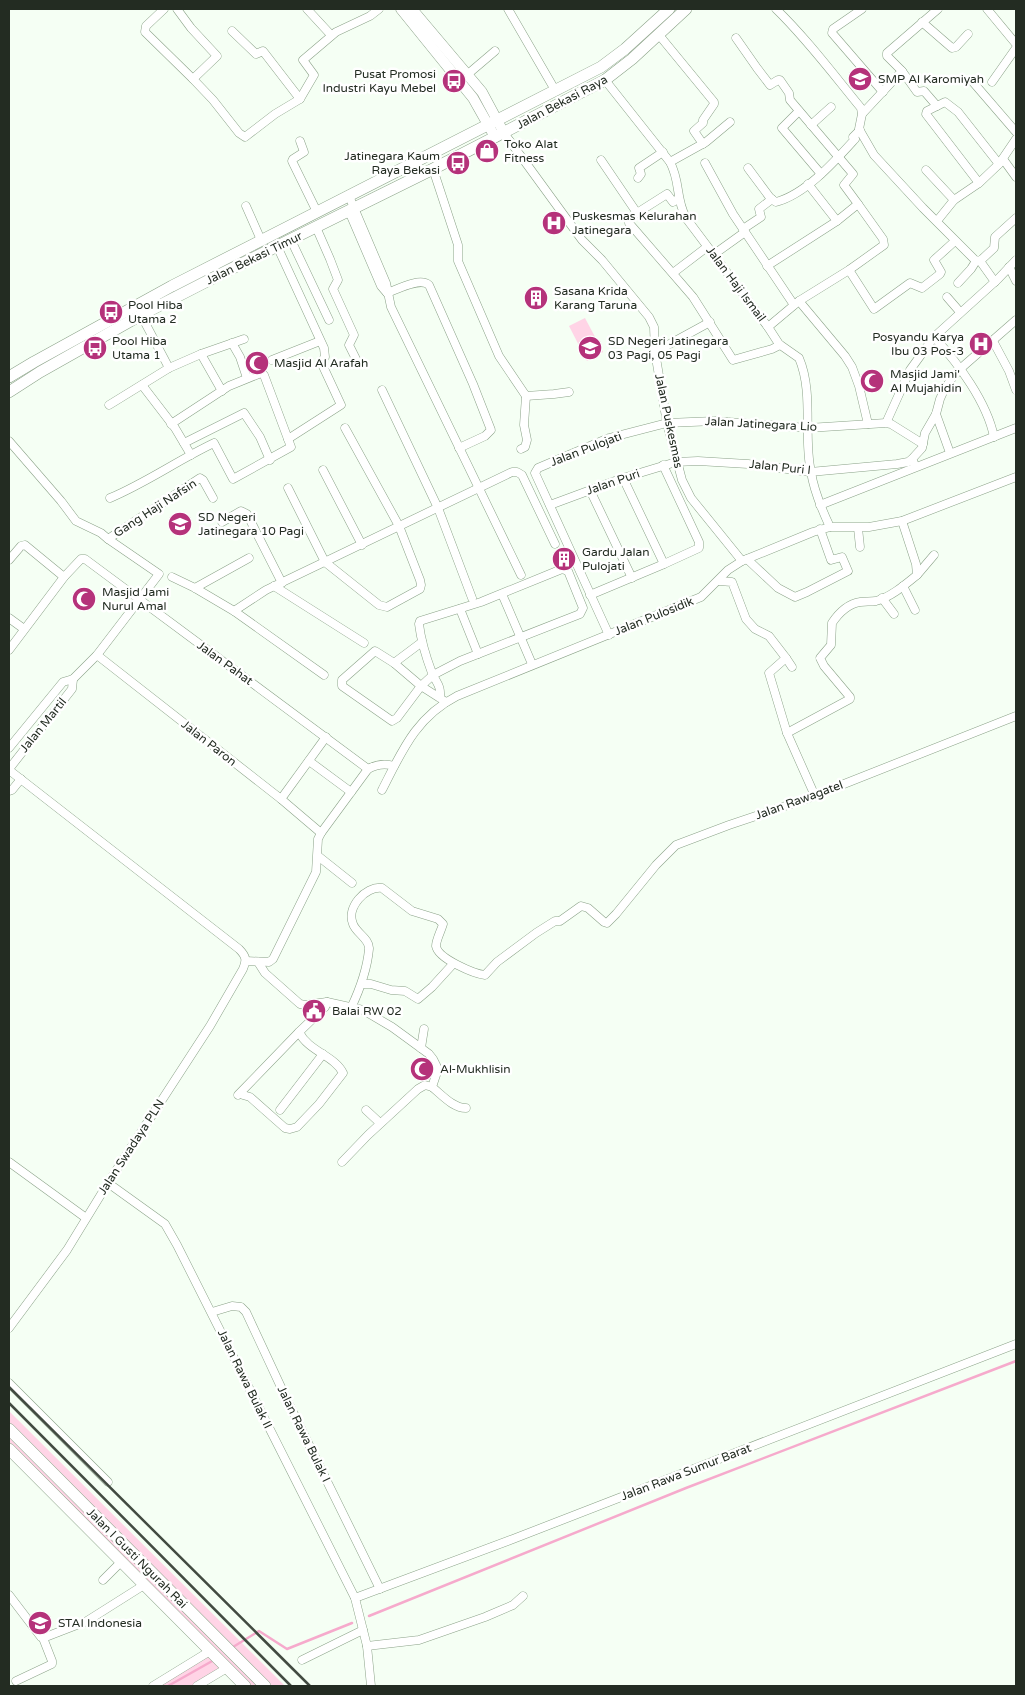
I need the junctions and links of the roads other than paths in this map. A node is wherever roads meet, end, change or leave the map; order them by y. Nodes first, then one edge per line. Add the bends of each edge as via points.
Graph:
1 (164, 9) edge
2 (176, 9) edge
3 (307, 9) edge
4 (379, 9) edge
5 (508, 9) edge
6 (669, 9) edge
7 (686, 9) edge
8 (776, 9) edge
9 (862, 9) edge
10 (938, 9) edge
11 (987, 9) edge
12 (408, 10) edge
13 (922, 22) junction
14 (232, 30) dead end
15 (968, 34) dead end
16 (659, 35) junction
17 (331, 36) junction
18 (736, 38) dead end
19 (1016, 44) edge
20 (1016, 48) edge
21 (495, 51) dead end
22 (902, 70) junction
23 (468, 74) junction
24 (193, 79) junction
25 (605, 80) junction
26 (972, 81) dead end
27 (992, 82) dead end
28 (555, 90) junction
29 (883, 92) junction
30 (300, 99) junction
31 (936, 106) junction
32 (831, 108) dead end
33 (799, 111) junction
34 (862, 114) junction
35 (730, 122) dead end
36 (494, 123) junction
37 (811, 125) junction
38 (860, 130) junction
39 (1016, 132) edge
40 (500, 135) junction
41 (1016, 139) edge
42 (300, 141) dead end
43 (702, 144) junction
44 (663, 152) junction
45 (839, 156) junction
46 (601, 160) dead end
47 (1001, 161) junction
48 (670, 162) junction
49 (705, 163) dead end
50 (748, 168) dead end
51 (433, 169) junction
52 (926, 170) dead end
53 (821, 174) junction
54 (1016, 177) edge
55 (638, 178) dead end
56 (979, 183) junction
57 (808, 184) junction
58 (349, 196) junction
59 (678, 199) junction
60 (772, 199) junction
61 (954, 200) junction
62 (858, 204) junction
63 (246, 206) dead end
64 (350, 210) junction
65 (317, 212) junction
66 (637, 213) junction
67 (1016, 218) edge
68 (837, 221) junction
69 (937, 221) junction
70 (316, 227) junction
71 (744, 230) junction
72 (261, 240) junction
73 (291, 240) junction
74 (955, 241) junction
75 (277, 246) junction
76 (707, 247) junction
77 (713, 255) junction
78 (1016, 260) edge
79 (978, 261) junction
80 (767, 266) junction
81 (1009, 267) junction
82 (849, 270) junction
83 (673, 273) junction
84 (1016, 281) edge
85 (995, 282) junction
86 (958, 283) dead end
87 (387, 293) junction
88 (946, 297) dead end
89 (797, 303) junction
90 (960, 312) junction
91 (142, 315) junction
92 (329, 320) dead end
93 (1016, 320) edge
94 (710, 322) junction
95 (768, 327) junction
96 (934, 337) junction
97 (244, 339) dead end
98 (320, 341) junction
99 (993, 341) junction
100 (232, 343) junction
101 (780, 345) junction
102 (655, 352) junction
103 (201, 354) junction
104 (272, 360) dead end
105 (358, 363) dead end
106 (169, 368) junction
107 (960, 369) junction
108 (9, 377) edge
109 (247, 378) junction
110 (142, 385) junction
111 (382, 390) dead end
112 (1016, 390) edge
113 (222, 391) junction
114 (9, 392) edge
115 (569, 392) dead end
116 (526, 396) junction
117 (109, 405) dead end
118 (936, 414) junction
119 (886, 422) junction
120 (667, 423) junction
121 (171, 424) junction
122 (868, 424) junction
123 (345, 428) dead end
124 (808, 428) junction
125 (1016, 428) edge
126 (994, 437) junction
127 (288, 439) junction
128 (9, 441) edge
129 (184, 443) junction
130 (922, 444) junction
131 (459, 448) junction
132 (521, 449) dead end
133 (950, 453) junction
134 (191, 454) junction
135 (270, 460) junction
136 (676, 462) junction
137 (914, 463) junction
138 (663, 465) junction
139 (886, 466) junction
140 (323, 470) dead end
141 (810, 472) junction
142 (891, 477) junction
143 (1016, 477) edge
144 (623, 478) junction
145 (288, 488) dead end
146 (478, 488) junction
147 (590, 490) junction
148 (110, 498) dead end
149 (213, 498) dead end
150 (820, 504) junction
151 (550, 505) junction
152 (438, 508) junction
153 (902, 521) junction
154 (222, 522) dead end
155 (399, 526) junction
156 (830, 527) junction
157 (858, 528) junction
158 (820, 529) junction
159 (108, 538) junction
160 (362, 544) junction
161 (555, 544) dead end
162 (860, 547) dead end
163 (934, 555) dead end
164 (249, 558) dead end
165 (9, 560) edge
166 (744, 560) junction
167 (325, 562) junction
168 (664, 564) junction
169 (521, 575) dead end
170 (917, 575) junction
171 (64, 577) junction
172 (172, 577) dead end
173 (632, 578) junction
174 (719, 581) junction
175 (282, 583) junction
176 (274, 586) junction
177 (903, 586) junction
178 (195, 588) junction
179 (502, 594) junction
180 (590, 594) junction
181 (472, 598) dead end
182 (882, 598) junction
183 (140, 600) junction
184 (460, 609) junction
185 (915, 610) dead end
186 (234, 611) junction
187 (894, 614) dead end
188 (9, 618) edge
189 (24, 629) junction
190 (609, 635) junction
191 (520, 637) junction
192 (422, 642) junction
193 (364, 643) dead end
194 (9, 650) edge
195 (478, 654) junction
196 (97, 655) junction
197 (786, 658) junction
198 (394, 663) junction
199 (532, 664) junction
200 (792, 667) dead end
201 (324, 675) dead end
202 (433, 675) junction
203 (73, 680) junction
204 (421, 686) junction
205 (443, 700) junction
206 (1016, 716) edge
207 (787, 733) junction
208 (326, 737) junction
209 (9, 748) edge
210 (309, 761) junction
211 (394, 766) junction
212 (9, 769) edge
213 (368, 770) junction
214 (21, 779) junction
215 (9, 790) edge
216 (382, 790) dead end
217 (351, 792) junction
218 (815, 796) junction
219 (281, 799) junction
220 (321, 833) junction
221 (318, 856) junction
222 (352, 883) dead end
223 (246, 961) junction
224 (258, 962) junction
225 (454, 964) junction
226 (362, 984) junction
227 (326, 1002) junction
228 (351, 1008) junction
229 (424, 1029) dead end
230 (299, 1032) junction
231 (421, 1048) junction
232 (323, 1054) junction
233 (432, 1087) junction
234 (466, 1108) dead end
235 (280, 1110) dead end
236 (366, 1110) dead end
237 (380, 1123) junction
238 (9, 1162) edge
239 (342, 1162) dead end
240 (108, 1183) junction
241 (86, 1218) junction
242 (212, 1312) junction
243 (9, 1328) edge
244 (1016, 1344) edge
245 (9, 1383) edge
246 (9, 1429) edge
247 (9, 1451) edge
248 (108, 1482) dead end
249 (121, 1562) junction
250 (103, 1580) dead end
251 (144, 1585) junction
252 (380, 1589) junction
253 (9, 1595) edge
254 (523, 1596) dead end
255 (355, 1598) junction
256 (363, 1630) junction
257 (43, 1638) junction
258 (367, 1646) junction
259 (212, 1653) junction
260 (302, 1660) dead end
261 (225, 1666) junction
262 (16, 1681) dead end
263 (153, 1686) edge
264 (197, 1686) edge
265 (245, 1686) edge
266 (264, 1686) edge
267 (371, 1686) edge

1 - 24 street via 146,26 146,32
2 - 24 street via 217,55
3 - 17 street
4 - 17 street
5 - 28 street
6 - 28 main road, Jalan Bekasi Raya via 601,67
7 - 16 main road, Jalan Bekasi Raya
8 - 34 street via 817,53 861,108
9 - 29 street via 832,33
10 - 13 street
11 - 19 street
12 - 23 street
12 - 36 street
13 - 15 street via 952,48
13 - 22 street via 887,53
14 - 30 street via 256,54 263,51
16 - 25 main road, Jalan Bekasi Raya
16 - 43 street via 714,102 703,123 694,131
17 - 30 street via 303,60 314,76
18 - 33 street via 770,85 780,80
20 - 27 street
21 - 23 street
22 - 29 street
22 - 31 street via 917,92 927,93
23 - 36 street via 482,92
24 - 30 street via 245,137
25 - 40 main road, Jalan Bekasi Raya
25 - 44 street, Jalan Haji Ismail
26 - 39 street
28 - 36 main road, Jalan Bekasi Raya
29 - 34 street
31 - 47 street via 945,102 958,112
31 - 56 street via 926,114
32 - 37 street
33 - 37 street
33 - 53 street via 782,128
34 - 38 street
35 - 43 street
36 - 40 street
36 - 58 main road, Jalan Bekasi Timur
37 - 45 street
38 - 45 street
38 - 69 street via 874,155
40 - 51 main road, Jalan Bekasi Timur
40 - 102 street, Jalan Puskesmas via 582,240 649,317 654,327
41 - 47 street
42 - 65 street via 304,152 292,161
43 - 48 street
44 - 48 street, Jalan Haji Ismail
44 - 55 street via 639,168 641,174
45 - 53 street
45 - 62 street via 853,174 844,185
46 - 66 street
47 - 54 street
47 - 56 street
48 - 59 street, Jalan Haji Ismail via 676,173
49 - 71 street
50 - 60 street
51 - 64 main road, Jalan Bekasi Timur
51 - 116 street via 458,245 461,268 500,356
52 - 61 street
53 - 57 street
56 - 61 street
57 - 60 street via 786,199 776,202
57 - 68 street
58 - 64 street
58 - 65 main road, Jalan Bekasi Timur
59 - 66 street via 674,202 668,194
59 - 76 street, Jalan Haji Ismail via 686,218
60 - 71 street via 759,209 761,217
61 - 69 street
62 - 68 street
62 - 82 street via 884,244
63 - 72 street
64 - 70 main road, Jalan Bekasi Timur
64 - 87 street via 386,283
65 - 72 main road, Jalan Bekasi Timur
66 - 83 street via 629,218 629,223
67 - 79 street via 995,237 994,248
68 - 80 street
69 - 74 street
70 - 73 main road, Jalan Bekasi Timur
70 - 105 street via 338,280 333,289 354,335 349,345
71 - 77 street
71 - 80 street
72 - 108 main road, Jalan Bekasi Timur
73 - 75 main road, Jalan Bekasi Timur
73 - 92 street
74 - 79 street
74 - 82 street via 934,259 940,274 922,288 910,283 874,308
75 - 91 main road, Jalan Bekasi Timur
75 - 98 street
76 - 77 street, Jalan Haji Ismail
76 - 83 street
77 - 95 street, Jalan Haji Ismail
78 - 81 street
79 - 85 street
79 - 86 street
80 - 89 street
81 - 84 street
81 - 85 street
82 - 89 street
83 - 94 street
85 - 90 street
87 - 131 street
87 - 131 street via 420,282 429,285 491,430
88 - 90 street
89 - 95 street
89 - 122 street via 852,367
90 - 96 street
91 - 106 street
91 - 114 main road, Jalan Bekasi Timur
93 - 99 street
94 - 101 street via 733,360
94 - 102 street
95 - 101 street, Jalan Haji Ismail
96 - 107 street
96 - 119 street via 910,370
97 - 100 street
98 - 104 street
98 - 127 street via 325,355 321,363 341,405
99 - 107 street
99 - 112 street
100 - 103 street
100 - 109 street
101 - 124 street, Jalan Haji Ismail via 796,355 800,362 808,401
102 - 120 street, Jalan Puskesmas
103 - 106 street
103 - 113 street
106 - 110 street
107 - 118 street via 944,390
107 - 126 street via 980,400
109 - 113 street
109 - 127 street via 262,374
110 - 117 street
110 - 121 street
111 - 152 street
113 - 121 street
115 - 116 street
116 - 132 street via 524,422 527,440
118 - 130 street via 924,433
118 - 133 street
119 - 122 street, Jalan Jatinegara Lio
119 - 130 street
120 - 124 street, Jalan Jatinegara Lio via 715,421
120 - 136 street, Jalan Puskesmas
120 - 151 street, Jalan Pulojati via 609,438 538,468 535,473
121 - 129 street
122 - 124 street, Jalan Jatinegara Lio
123 - 155 street
124 - 141 street, Jalan Haji Ismail
125 - 126 street
126 - 133 street
127 - 135 street via 292,447
128 - 159 street, Gang Haji Nafsin via 76,521
129 - 134 street
129 - 135 street via 244,413
130 - 137 street
131 - 146 street
133 - 137 street
134 - 135 street via 215,444 234,479
134 - 148 street
136 - 138 street, Jalan Puri
136 - 141 street, Jalan Puri I via 730,462
136 - 166 street, Jalan Puskesmas via 691,498
137 - 139 street, Jalan Puri I
137 - 142 street
138 - 144 street, Jalan Puri
138 - 168 street via 700,546
139 - 141 street, Jalan Puri I
139 - 142 street
140 - 160 street
141 - 150 street, Jalan Haji Ismail
142 - 150 street
143 - 153 street, Jalan Pulosidik
144 - 147 street, Jalan Puri
144 - 168 street
145 - 167 street
146 - 152 street
146 - 161 street via 512,472 522,475
146 - 169 street
147 - 151 street, Jalan Puri
147 - 173 street
149 - 159 street, Gang Haji Nafsin via 200,478
150 - 156 street, Jalan Haji Ismail
151 - 180 street, Jalan Pulojati
152 - 155 street
152 - 181 street
153 - 157 street, Jalan Pulosidik
153 - 170 street
154 - 175 street via 241,511 247,514
155 - 160 street
155 - 167 street via 421,586 387,607 379,605
156 - 157 street, Jalan Pulosidik
156 - 158 street, Jalan Pulosidik
157 - 162 street
158 - 166 street, Jalan Pulosidik
158 - 166 street, Jalan Puskesmas via 831,560 842,557 848,571 795,597 778,588
159 - 183 street, Jalan Martil via 159,574
160 - 167 street
163 - 170 street
164 - 178 street
165 - 171 street via 20,546 25,545
166 - 174 street, Jalan Pulosidik via 728,570
167 - 175 street
168 - 173 street
170 - 177 street
171 - 183 street, Jalan Pahat via 81,558 88,560
171 - 189 street
172 - 178 street
173 - 180 street
174 - 190 street, Jalan Pulosidik via 701,597
174 - 197 street via 732,582 746,619 755,629 769,636
175 - 176 street
176 - 186 street
176 - 193 street
177 - 182 street
177 - 185 street
178 - 186 street
179 - 184 street
179 - 191 street
179 - 191 street via 562,569 568,571 583,612
180 - 190 street, Jalan Pulojati
182 - 187 street
182 - 207 street via 850,606 830,626 831,645 820,658 850,699
183 - 196 street, Jalan Martil
183 - 208 street, Jalan Pahat
184 - 192 street via 420,621
184 - 195 street
186 - 201 street
188 - 189 street
189 - 194 street
190 - 199 street, Jalan Pulosidik
191 - 195 street
191 - 199 street
192 - 198 street
192 - 202 street
195 - 202 street
196 - 203 street, Jalan Martil
196 - 219 street, Jalan Paron
197 - 200 street
197 - 207 street via 769,673
198 - 204 street
198 - 204 street via 373,652 342,680 342,686 392,721
199 - 205 street, Jalan Pulosidik
202 - 204 street
202 - 205 street
203 - 209 street, Jalan Martil via 63,682
203 - 212 street, Jalan Martil via 72,689
204 - 205 street
205 - 211 street, Jalan Pulosidik via 408,739
206 - 218 street, Jalan Rawagatel
207 - 218 street
208 - 210 street
208 - 213 street, Jalan Pahat
210 - 217 street
210 - 219 street
211 - 213 street via 377,765
211 - 216 street, Jalan Pulosidik
212 - 214 street
213 - 217 street
214 - 215 street
214 - 223 street via 239,949
217 - 220 street
218 - 225 street, Jalan Rawagatel via 676,845 605,923 583,906 536,933 485,975
219 - 220 street, Jalan Paron
220 - 221 street
221 - 222 street
221 - 224 street via 316,872 274,957 269,962
223 - 224 street
223 - 240 street, Jalan Swadaya PLN via 210,1026
224 - 227 street via 265,973 300,1004
225 - 226 street via 418,999 405,991
225 - 226 street via 437,949 443,926 441,922 412,911 382,888 368,890 350,916 355,929 369,945
226 - 228 street
227 - 228 street
227 - 230 street
228 - 231 street via 372,1014
229 - 231 street
230 - 232 street via 310,1046
230 - 232 street via 240,1095 250,1097 285,1128 297,1127 343,1073
231 - 233 street via 437,1066
232 - 235 street
233 - 234 street via 452,1104
233 - 237 street via 425,1085 418,1089
236 - 237 street
237 - 239 street
238 - 241 street
240 - 241 street, Jalan Swadaya PLN
240 - 242 street, Jalan Rawa Bulak II via 165,1224
241 - 243 street, Jalan Swadaya PLN via 67,1250
242 - 252 street, Jalan Rawa Bulak I via 232,1306 241,1307 246,1312
242 - 255 street, Jalan Rawa Bulak II
244 - 252 street, Jalan Rawa Sumur Barat
245 - 248 street
246 - 266 main road, Jalan I Gusti Ngurah Rai
247 - 249 main road, Jalan I Gusti Ngurah Rai
249 - 250 street
249 - 251 main road, Jalan I Gusti Ngurah Rai
251 - 257 street via 87,1621
251 - 259 main road, Jalan I Gusti Ngurah Rai
252 - 255 street, Jalan Rawa Sumur Barat
253 - 257 street
254 - 258 street via 514,1605 414,1642
255 - 256 street, Jalan Rawa Bulak II
256 - 258 street, Jalan Rawa Bulak II
256 - 260 street
257 - 262 street via 52,1664
258 - 267 street, Jalan Rawa Bulak II
259 - 261 main road, Jalan I Gusti Ngurah Rai
259 - 263 street
261 - 264 street
261 - 265 main road, Jalan I Gusti Ngurah Rai

